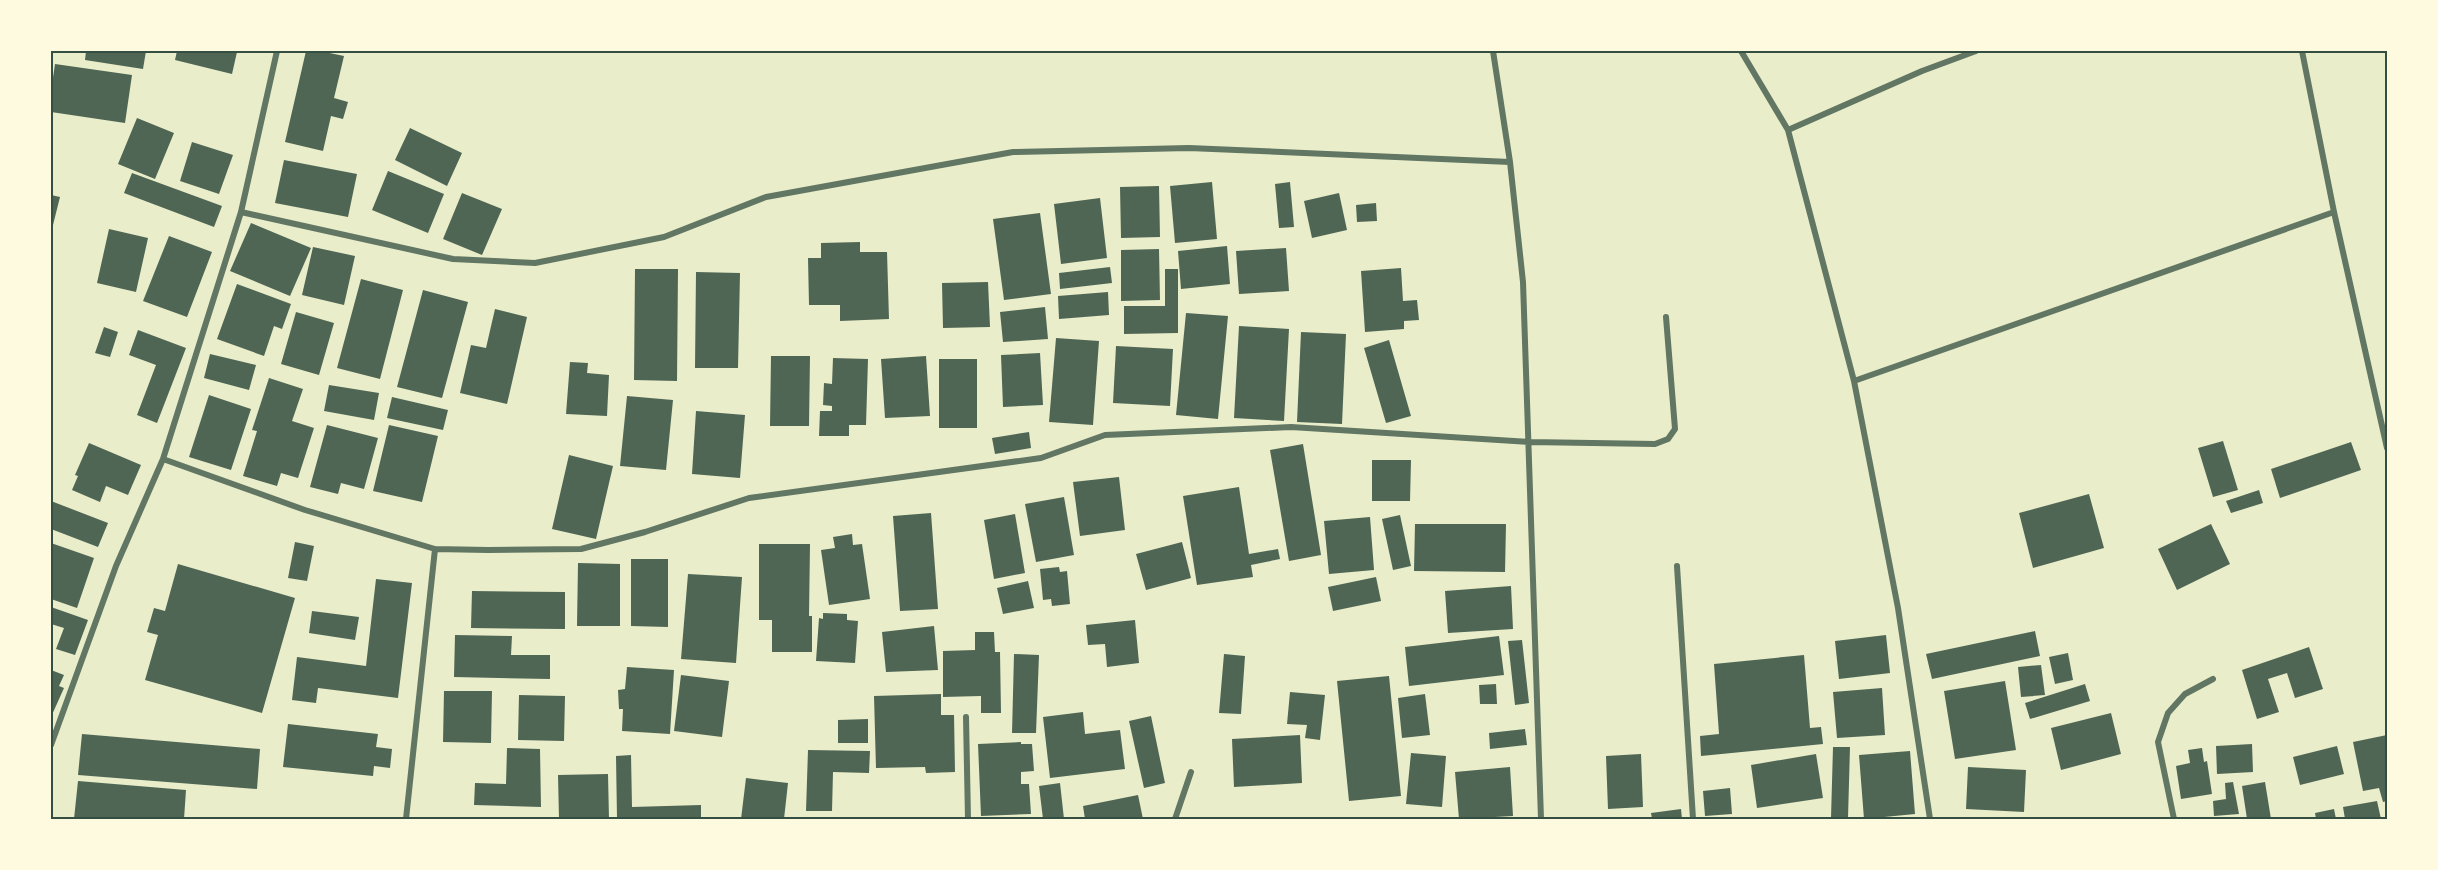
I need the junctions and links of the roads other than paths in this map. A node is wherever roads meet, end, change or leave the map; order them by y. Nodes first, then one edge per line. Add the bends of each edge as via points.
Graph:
1 (277, 51) edge
2 (1493, 51) edge
3 (1741, 51) edge
4 (1976, 51) edge
5 (2302, 51) edge
6 (1788, 130) junction
7 (1510, 162) junction
8 (241, 212) junction
9 (2334, 212) junction
10 (1666, 317) dead end
11 (1854, 381) junction
12 (1529, 442) junction
13 (2387, 448) edge
14 (163, 459) junction
15 (435, 549) junction
16 (1677, 566) dead end
17 (2213, 680) dead end
18 (966, 717) dead end
19 (51, 745) edge
20 (1191, 772) dead end
21 (406, 819) edge
22 (968, 819) edge
23 (1175, 819) edge
24 (1541, 819) edge
25 (1693, 819) edge
26 (1930, 819) edge
27 (2174, 819) edge

1 - 8 street
2 - 7 street
3 - 6 street
4 - 6 street
5 - 9 street
6 - 11 street
7 - 8 street via 1189,148 1013,152 766,197 664,237 535,263 453,259
7 - 12 street via 1523,282
8 - 14 street
9 - 11 street
9 - 13 street
10 - 12 street via 1675,429 1668,439 1655,444
11 - 26 street via 1898,608
12 - 15 street via 1291,427 1105,435 1041,458 749,498 581,549
12 - 24 street
14 - 15 street via 304,510
14 - 19 street via 116,566
15 - 21 street
16 - 25 street
17 - 27 street via 2185,694 2168,713 2158,742
18 - 22 street
20 - 23 street

